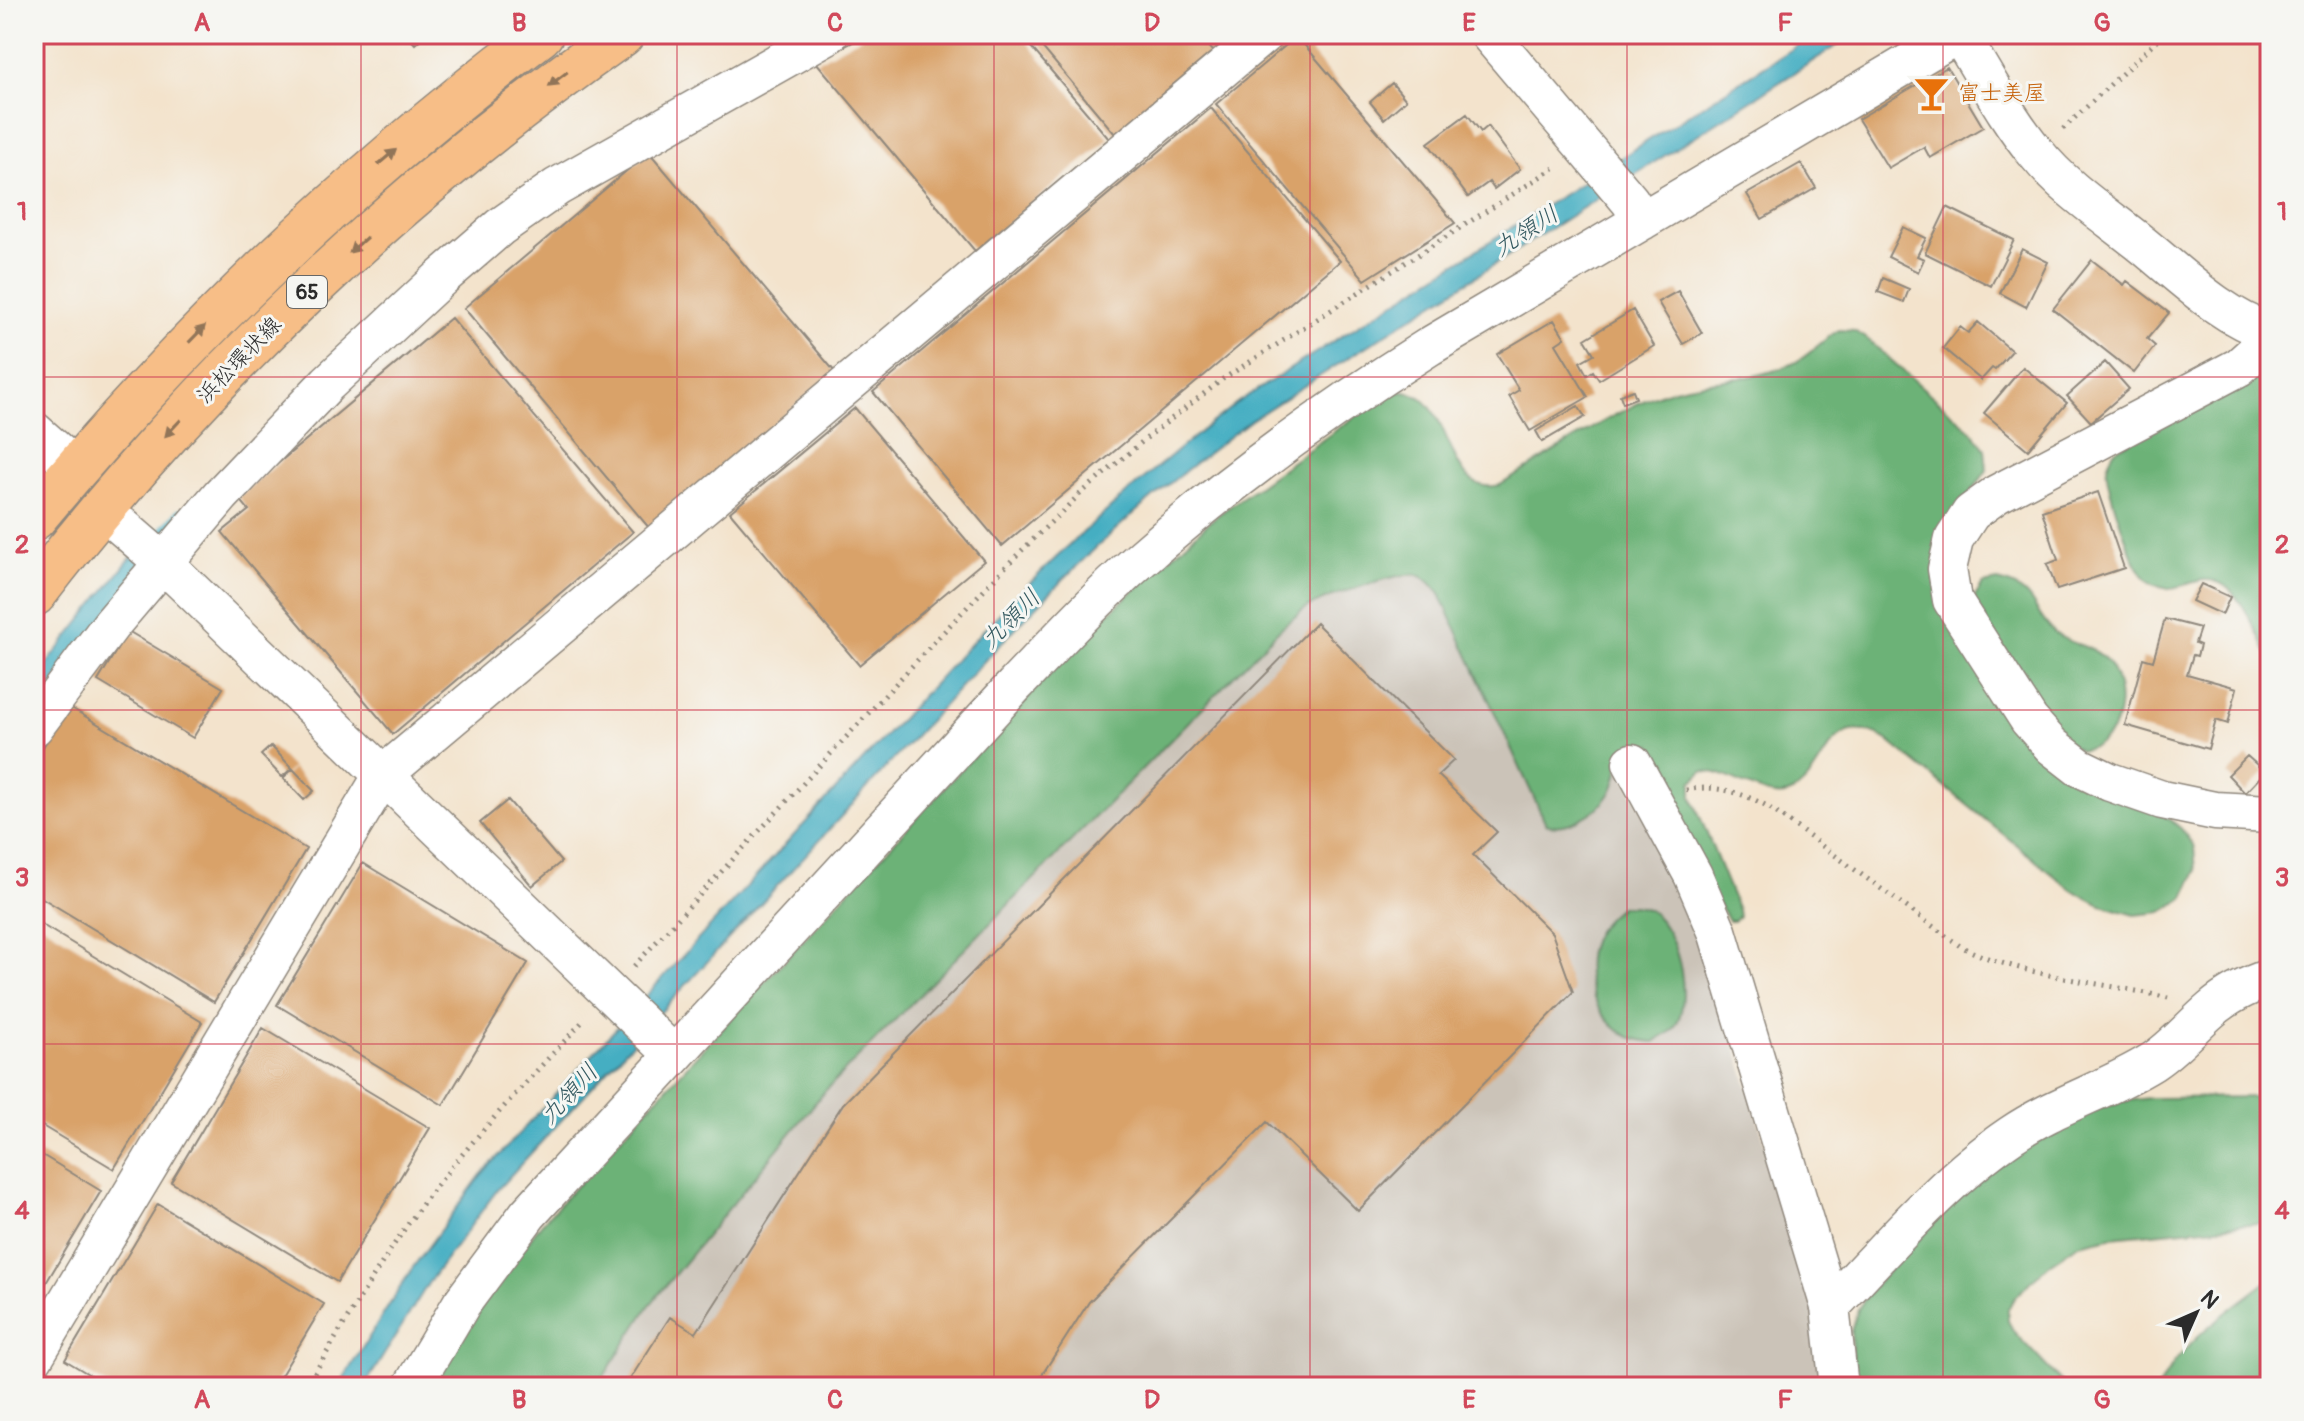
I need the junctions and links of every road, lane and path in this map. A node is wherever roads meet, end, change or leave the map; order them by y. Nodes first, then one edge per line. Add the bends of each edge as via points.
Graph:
1 (541, 34) edge
2 (622, 34) edge
3 (829, 34) edge
4 (1264, 34) edge
5 (1489, 34) edge
6 (1959, 34) edge
7 (2164, 34) edge
8 (2036, 154) junction
9 (1601, 166) junction
10 (1642, 221) junction
11 (2270, 332) edge
12 (2270, 339) edge
13 (34, 431) edge
14 (76, 468) junction
15 (102, 509) junction
16 (34, 518) edge
17 (152, 553) junction
18 (34, 594) edge
19 (34, 727) edge
20 (1632, 763) dead end
21 (383, 775) junction
22 (1650, 798) junction
23 (2270, 814) edge
24 (2270, 978) edge
25 (611, 995) junction
26 (2213, 1008) junction
27 (666, 1048) junction
28 (1830, 1307) junction
29 (34, 1357) edge
30 (306, 1387) edge
31 (412, 1387) edge
32 (1839, 1387) edge

14 -> 1 main road, 65 via 181,351 297,236
2 -> 15 main road, 浜松環状線 / 65 via 449,166 329,271 215,383
3 - 17 street via 617,151 500,227 395,319 231,484
4 - 21 street
5 - 9 street
6 - 8 street
6 - 10 street
7 - 8 path
8 - 11 street via 2064,183 2218,304
9 - 10 street
9 - 25 path via 1223,379 1149,436 1091,485 961,613
10 - 27 street via 1345,400 1172,533 1086,612
12 - 23 street via 2239,367 1997,494 1971,513 1954,539 1947,569 1952,600 2029,720 2079,767 2162,800 2215,811
13 - 14 street
14 - 16 main road, 65
15 - 17 street
15 - 18 main road, 浜松環状線 / 65
17 - 19 street via 110,626
17 - 21 street
20 - 22 street
21 - 25 street
21 - 29 street
22 - 26 path via 1693,788 1744,795 1985,959
22 - 28 street via 1717,931
24 - 26 street
25 - 27 street
25 - 30 path via 498,1112 422,1205
26 - 28 street via 2155,1060 2052,1111 1977,1160
27 - 31 street via 494,1257
28 - 32 street

